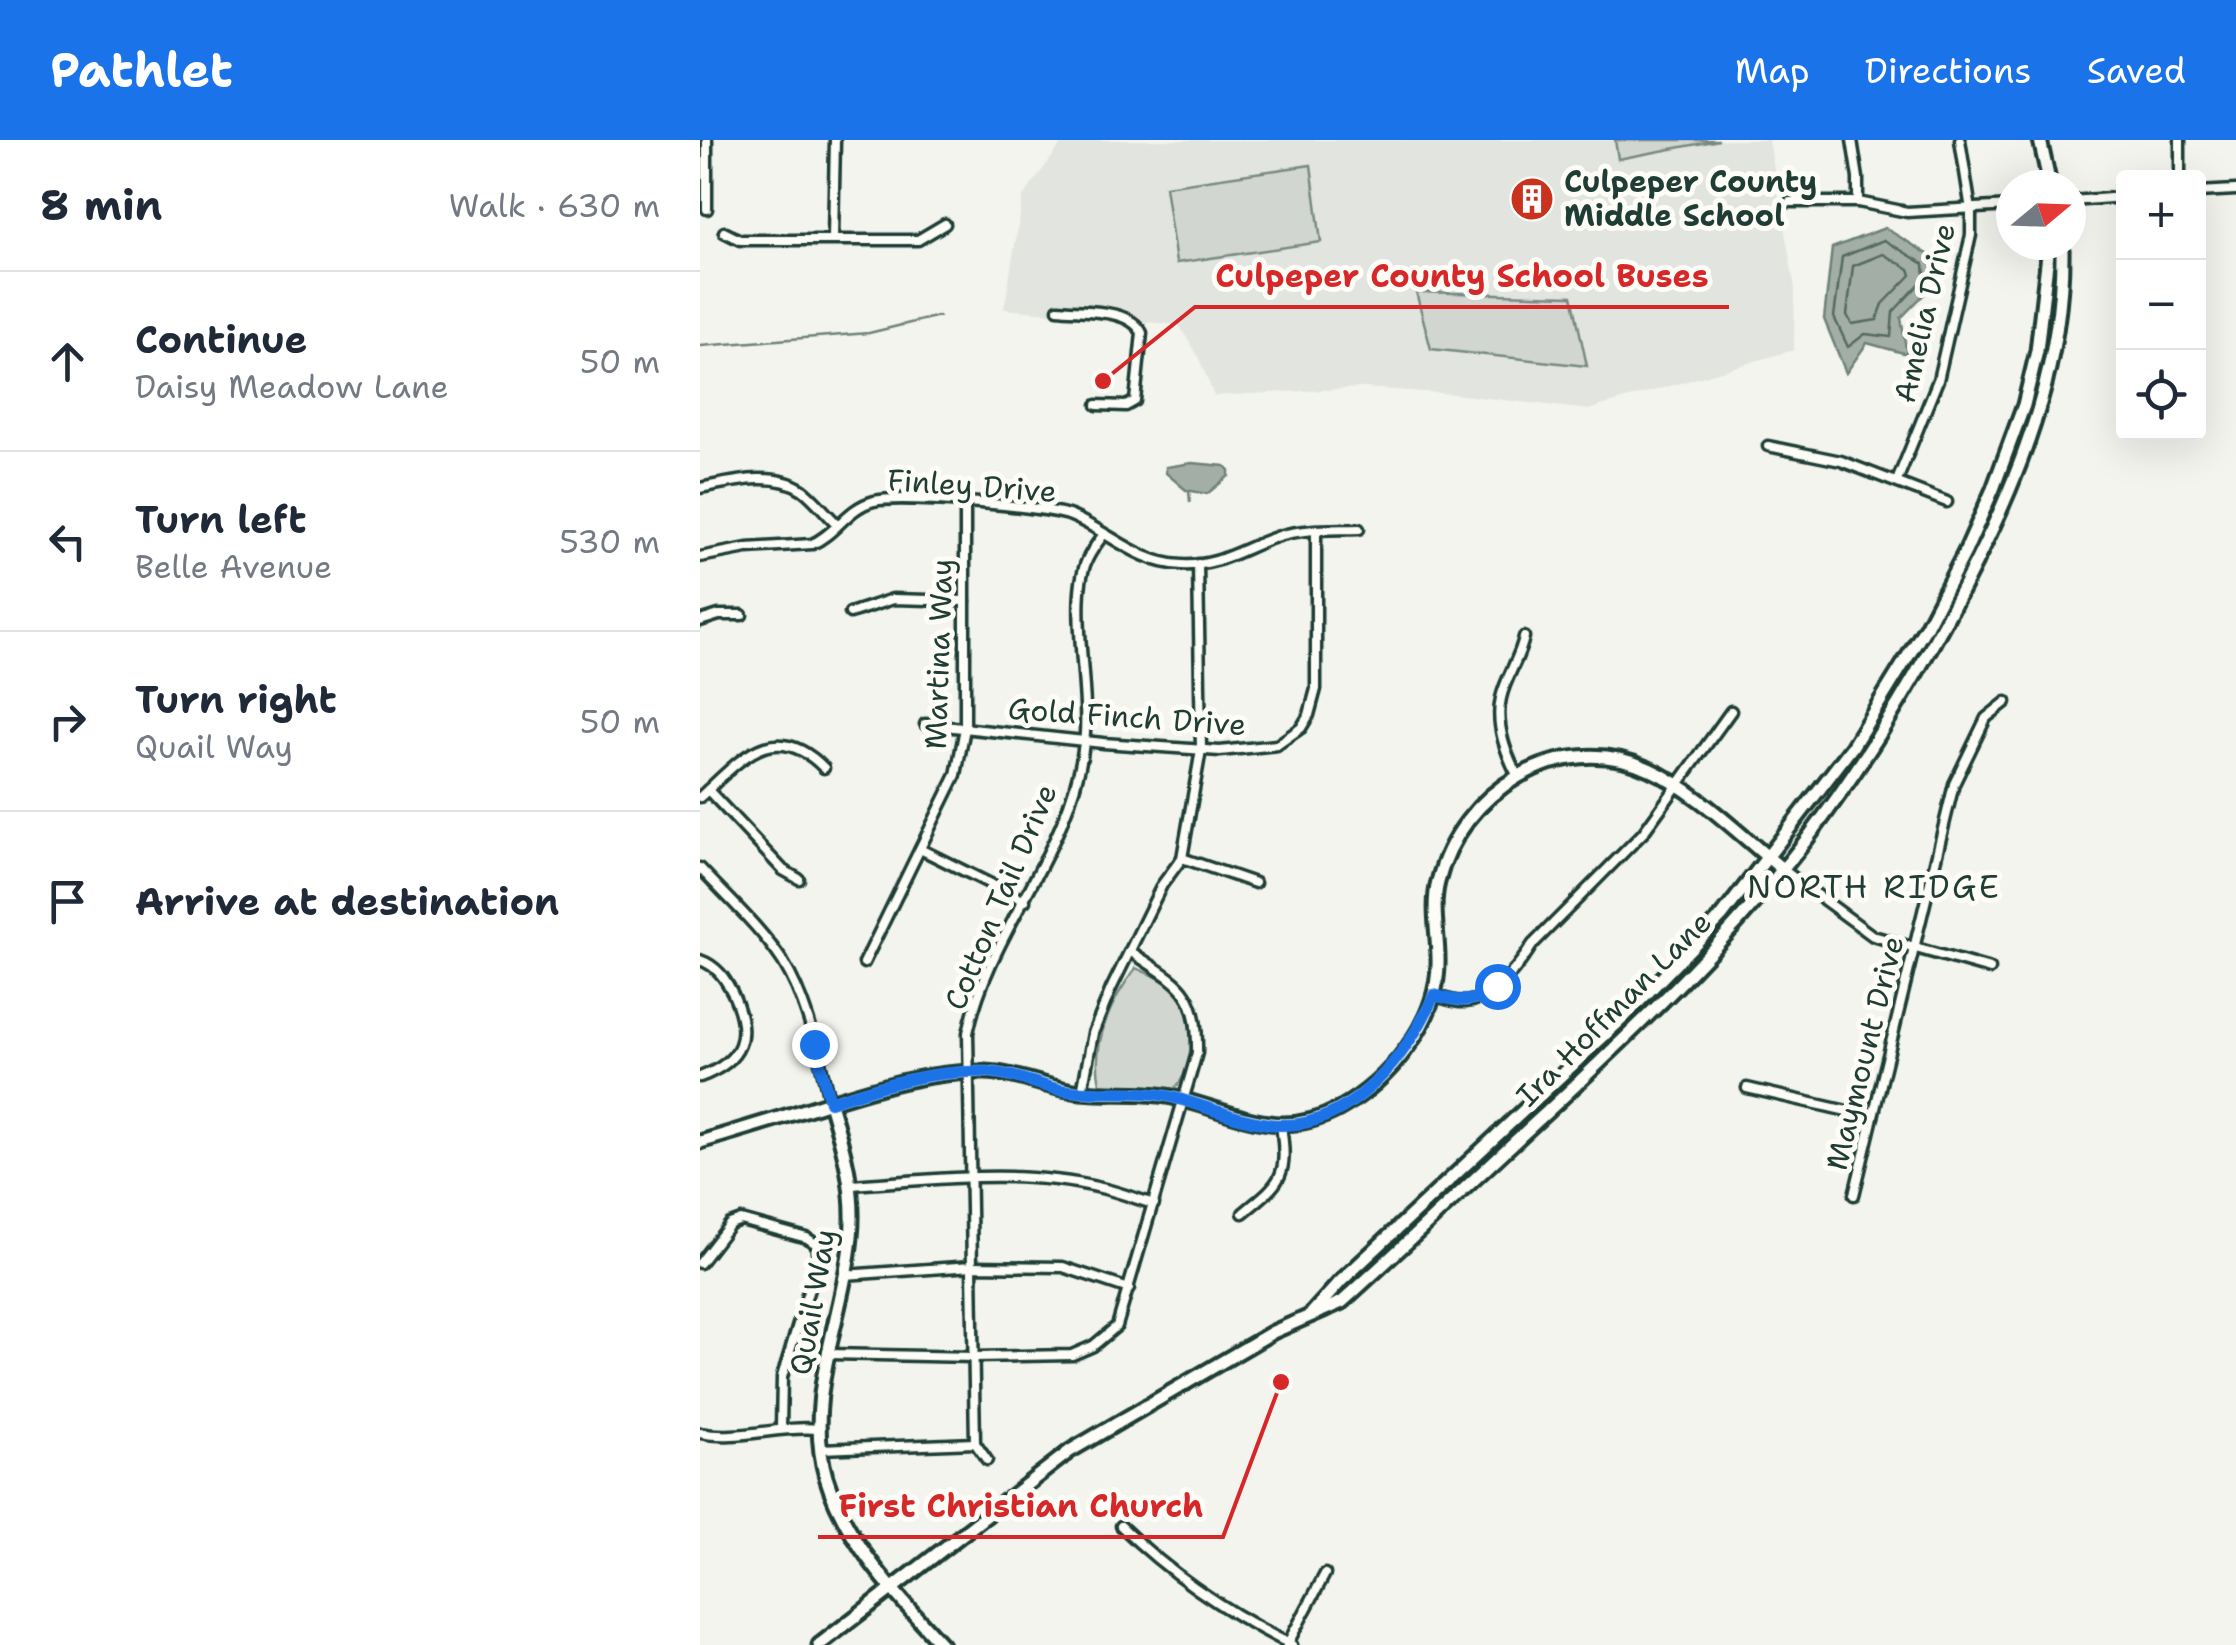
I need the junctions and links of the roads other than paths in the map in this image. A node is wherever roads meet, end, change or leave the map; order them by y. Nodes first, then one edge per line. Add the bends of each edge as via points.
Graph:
1 (708, 140) edge
2 (835, 140) edge
3 (1852, 140) edge
4 (1960, 140) edge
5 (2040, 140) edge
6 (2180, 140) edge
7 (2047, 170) edge
8 (2180, 170) edge
9 (2236, 190) edge
10 (2206, 192) edge
11 (2116, 198) edge
12 (2086, 200) edge
13 (1790, 202) dead end
14 (1858, 202) junction
15 (707, 208) dead end
16 (1996, 208) edge
17 (1971, 210) junction
18 (945, 224) dead end
19 (724, 232) dead end
20 (833, 238) junction
21 (2047, 260) edge
22 (2062, 260) edge
23 (1058, 308) dead end
24 (1097, 405) dead end
25 (1768, 446) dead end
26 (1897, 481) junction
27 (700, 488) edge
28 (1947, 502) dead end
29 (965, 504) junction
30 (837, 524) junction
31 (1359, 529) dead end
32 (1316, 532) junction
33 (1104, 534) junction
34 (700, 557) edge
35 (1198, 564) junction
36 (965, 601) junction
37 (850, 614) dead end
38 (742, 616) dead end
39 (700, 621) edge
40 (1524, 637) dead end
41 (2006, 702) dead end
42 (1731, 711) dead end
43 (925, 724) dead end
44 (965, 728) junction
45 (1085, 742) junction
46 (1201, 750) junction
47 (824, 768) dead end
48 (1518, 777) junction
49 (1678, 786) junction
50 (708, 790) junction
51 (700, 797) edge
52 (920, 848) junction
53 (1182, 858) junction
54 (1768, 858) junction
55 (700, 868) edge
56 (1782, 869) junction
57 (799, 879) dead end
58 (1255, 884) dead end
59 (1025, 902) junction
60 (1914, 948) junction
61 (1130, 951) junction
62 (700, 960) edge
63 (864, 963) dead end
64 (1990, 968) dead end
65 (1434, 995) junction
66 (967, 1072) junction
67 (700, 1077) edge
68 (1747, 1088) dead end
69 (1082, 1092) junction
70 (1184, 1101) junction
71 (830, 1102) junction
72 (1873, 1118) junction
73 (1281, 1125) junction
74 (700, 1142) edge
75 (970, 1178) junction
76 (851, 1185) junction
77 (1854, 1195) dead end
78 (1154, 1204) junction
79 (1244, 1213) dead end
80 (700, 1263) edge
81 (972, 1266) junction
82 (844, 1275) junction
83 (1129, 1288) junction
84 (1309, 1316) junction
85 (829, 1354) junction
86 (974, 1357) junction
87 (781, 1428) junction
88 (818, 1429) junction
89 (700, 1433) edge
90 (975, 1443) junction
91 (820, 1449) junction
92 (987, 1460) dead end
93 (1121, 1526) dead end
94 (1325, 1574) dead end
95 (892, 1588) junction
96 (1289, 1644) edge
97 (819, 1645) edge
98 (942, 1645) edge

1 - 15 street
2 - 20 street
3 - 14 street
4 - 17 street, Amelia Drive
5 - 7 main road
6 - 8 street
9 - 10 street
11 - 12 street
13 - 14 street
14 - 17 street via 1907,212
16 - 17 street
17 - 26 street, Amelia Drive via 1938,380
18 - 20 street via 918,240
19 - 20 street via 740,240
21 - 54 main road, Ira Hoffman Lane via 2024,405 1973,536 1852,747
22 - 56 main road, Ira Hoffman Lane via 2051,368 1993,530 1889,721
23 - 24 street via 1127,318 1142,333 1135,400
25 - 26 street
26 - 28 street
27 - 30 street via 769,480 801,488
29 - 30 street, Finley Drive via 875,501
29 - 33 street, Finley Drive via 1068,514
29 - 36 street, Martina Way
30 - 34 street, Finley Drive via 812,544
31 - 32 street, Finley Drive
32 - 35 street, Finley Drive via 1277,536 1218,563
32 - 46 street, Gold Finch Drive via 1316,689 1310,715 1277,745
33 - 35 street, Finley Drive via 1152,559
33 - 45 street, Cotton Tail Drive via 1086,561 1080,595
35 - 46 street
36 - 37 street via 894,599
36 - 44 street, Martina Way
38 - 39 street
40 - 48 street via 1500,700 1500,727
41 - 60 street, Maymount Drive via 1986,718 1957,776
42 - 49 street
43 - 44 street, Gold Finch Drive
44 - 45 street, Gold Finch Drive
44 - 52 street, Martina Way via 956,776
45 - 46 street, Gold Finch Drive
45 - 59 street, Cotton Tail Drive via 1051,854
46 - 53 street
47 - 50 street via 792,747 761,746
48 - 49 main road via 1558,760 1608,758 1644,767
48 - 65 main road via 1474,810 1448,851 1436,894
49 - 54 main road
49 - 65 street via 1643,833 1497,986 1462,1003
50 - 51 street
50 - 57 street
52 - 59 street
52 - 63 street, Martina Way
53 - 58 street
53 - 61 street
54 - 56 main road
54 - 84 main road, Ira Hoffman Lane via 1626,1015
55 - 71 street, Quail Way via 792,979
56 - 60 street via 1866,932
56 - 84 main road, Ira Hoffman Lane via 1682,983 1428,1224 1342,1302
59 - 66 street, Cotton Tail Drive via 973,1008
60 - 64 street
60 - 72 street, Maymount Drive
61 - 69 street via 1093,1034
61 - 70 street via 1183,988 1197,1017 1197,1053
62 - 67 street via 720,972 743,1023 731,1060
65 - 73 main road via 1396,1062 1356,1097 1326,1116
66 - 69 main road
66 - 71 main road via 918,1076
66 - 75 street, Cotton Tail Drive
68 - 72 street
69 - 70 main road
70 - 73 main road
70 - 78 street
71 - 74 main road
71 - 76 main road, Quail Way
72 - 77 street, Maymount Drive
73 - 79 street via 1282,1177
75 - 76 street
75 - 78 street via 1099,1187
75 - 81 street, Cotton Tail Drive
76 - 82 main road, Quail Way
78 - 83 street
80 - 87 street via 730,1224 741,1220 816,1244 818,1259 782,1377
81 - 82 street
81 - 83 street via 1063,1267
81 - 86 street, Cotton Tail Drive
82 - 85 main road, Quail Way
83 - 86 street via 1116,1326 1094,1346 1072,1355
84 - 95 main road, Ira Hoffman Lane via 1038,1473
85 - 86 street
85 - 88 main road, Quail Way
86 - 90 street, Cotton Tail Drive
87 - 88 street
87 - 89 street
88 - 91 main road, Quail Way
90 - 91 street
90 - 92 street
91 - 95 main road, Quail Way via 843,1518
93 - 96 street via 1156,1559
94 - 96 street
95 - 97 main road, Ira Hoffman Lane
95 - 98 main road, Quail Way

